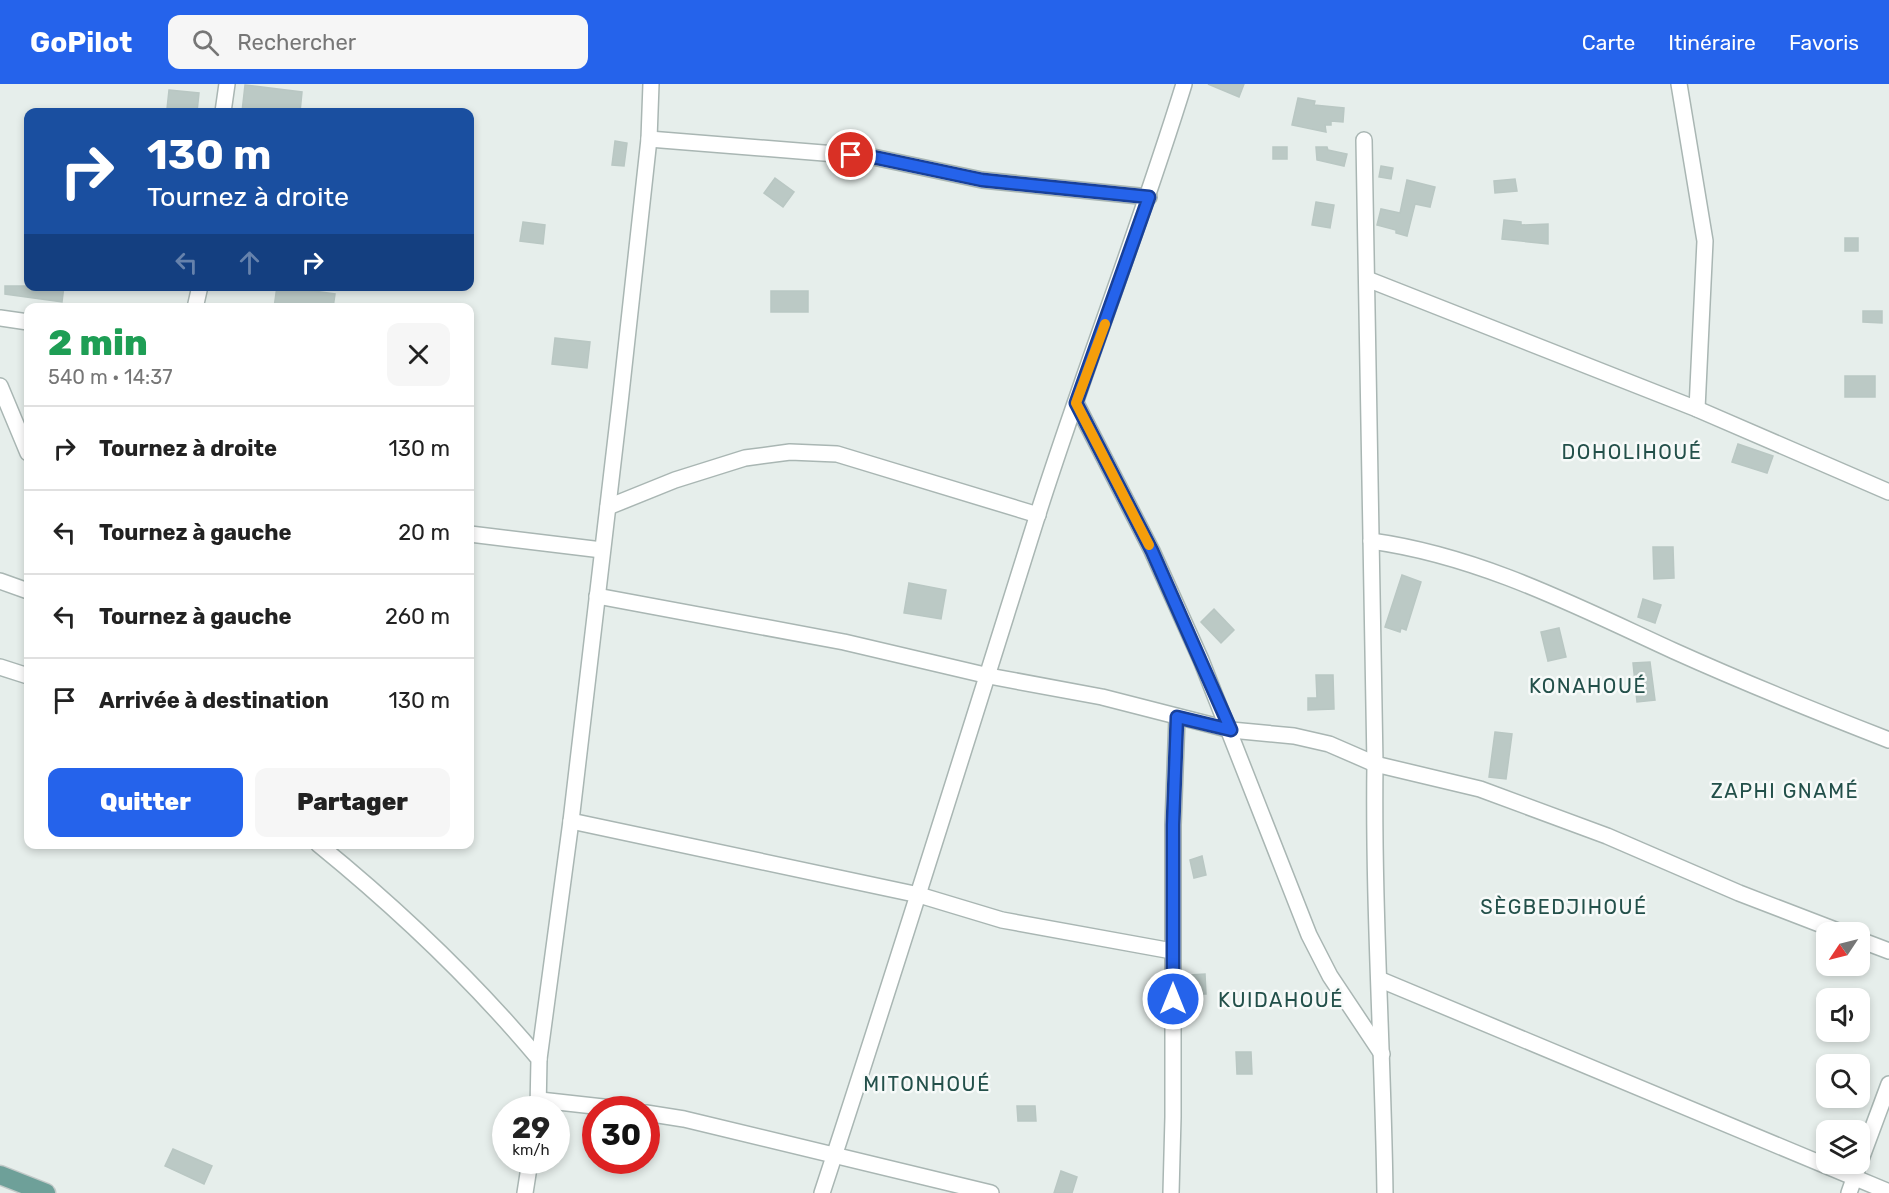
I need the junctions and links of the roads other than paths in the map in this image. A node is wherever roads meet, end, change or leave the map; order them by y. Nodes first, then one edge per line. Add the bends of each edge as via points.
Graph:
1 (226, 84) edge
2 (651, 84) edge
3 (1184, 84) edge
4 (1679, 84) edge
5 (223, 108) edge
6 (649, 139) junction
7 (1364, 140) dead end
8 (1149, 197) junction
9 (1367, 279) junction
10 (0, 318) edge
11 (24, 321) edge
12 (0, 386) edge
13 (1076, 403) junction
14 (1697, 409) junction
15 (24, 443) edge
16 (1889, 492) edge
17 (608, 507) junction
18 (1038, 515) junction
19 (474, 534) edge
20 (1371, 541) junction
21 (602, 550) junction
22 (0, 581) edge
23 (24, 590) edge
24 (597, 596) junction
25 (0, 667) edge
26 (24, 675) edge
27 (989, 676) junction
28 (1177, 717) junction
29 (1231, 730) junction
30 (1889, 740) edge
31 (1375, 764) junction
32 (571, 821) junction
33 (324, 849) edge
34 (919, 895) junction
35 (1816, 923) edge
36 (1870, 944) edge
37 (1173, 951) junction
38 (1889, 951) edge
39 (1381, 980) junction
40 (1382, 1054) junction
41 (539, 1059) junction
42 (1889, 1084) edge
43 (539, 1096) edge
44 (660, 1115) edge
45 (1870, 1135) edge
46 (1816, 1151) edge
47 (834, 1157) junction
48 (528, 1174) edge
49 (1856, 1174) edge
50 (1866, 1174) edge
51 (0, 1175) edge
52 (1889, 1192) edge
53 (46, 1193) edge
54 (525, 1193) edge
55 (822, 1193) edge
56 (991, 1193) edge
57 (1171, 1193) edge
58 (1385, 1193) edge
59 (1849, 1193) edge

1 - 5 street
2 - 6 street
3 - 8 street
4 - 14 street via 1705,241
6 - 8 street via 873,157 982,180
6 - 17 street
7 - 9 street
8 - 13 street
9 - 14 street
9 - 20 street
10 - 11 street
12 - 15 street
13 - 18 street
13 - 29 street via 1152,551
14 - 16 street
17 - 18 street via 735,461 790,452 837,454
17 - 21 street
18 - 27 street
19 - 21 street
20 - 30 street via 1417,547 1490,569
20 - 31 street
21 - 24 street
22 - 23 street
24 - 27 street via 844,642
24 - 32 street
25 - 26 street
27 - 28 street via 1102,697
27 - 34 street
28 - 29 street
28 - 37 street
29 - 31 street via 1329,744
29 - 40 street via 1309,935 1330,976
31 - 35 street via 1480,789 1607,836
31 - 39 street via 1374,856
32 - 34 street
32 - 41 street
33 - 41 street via 442,953
34 - 37 street via 1002,920
34 - 47 street
36 - 38 street
37 - 57 street
39 - 40 street
39 - 46 street
40 - 58 street
41 - 43 street
42 - 45 street
44 - 47 street
47 - 55 street
47 - 56 street
48 - 54 street
49 - 59 street
50 - 52 street
51 - 53 main road

